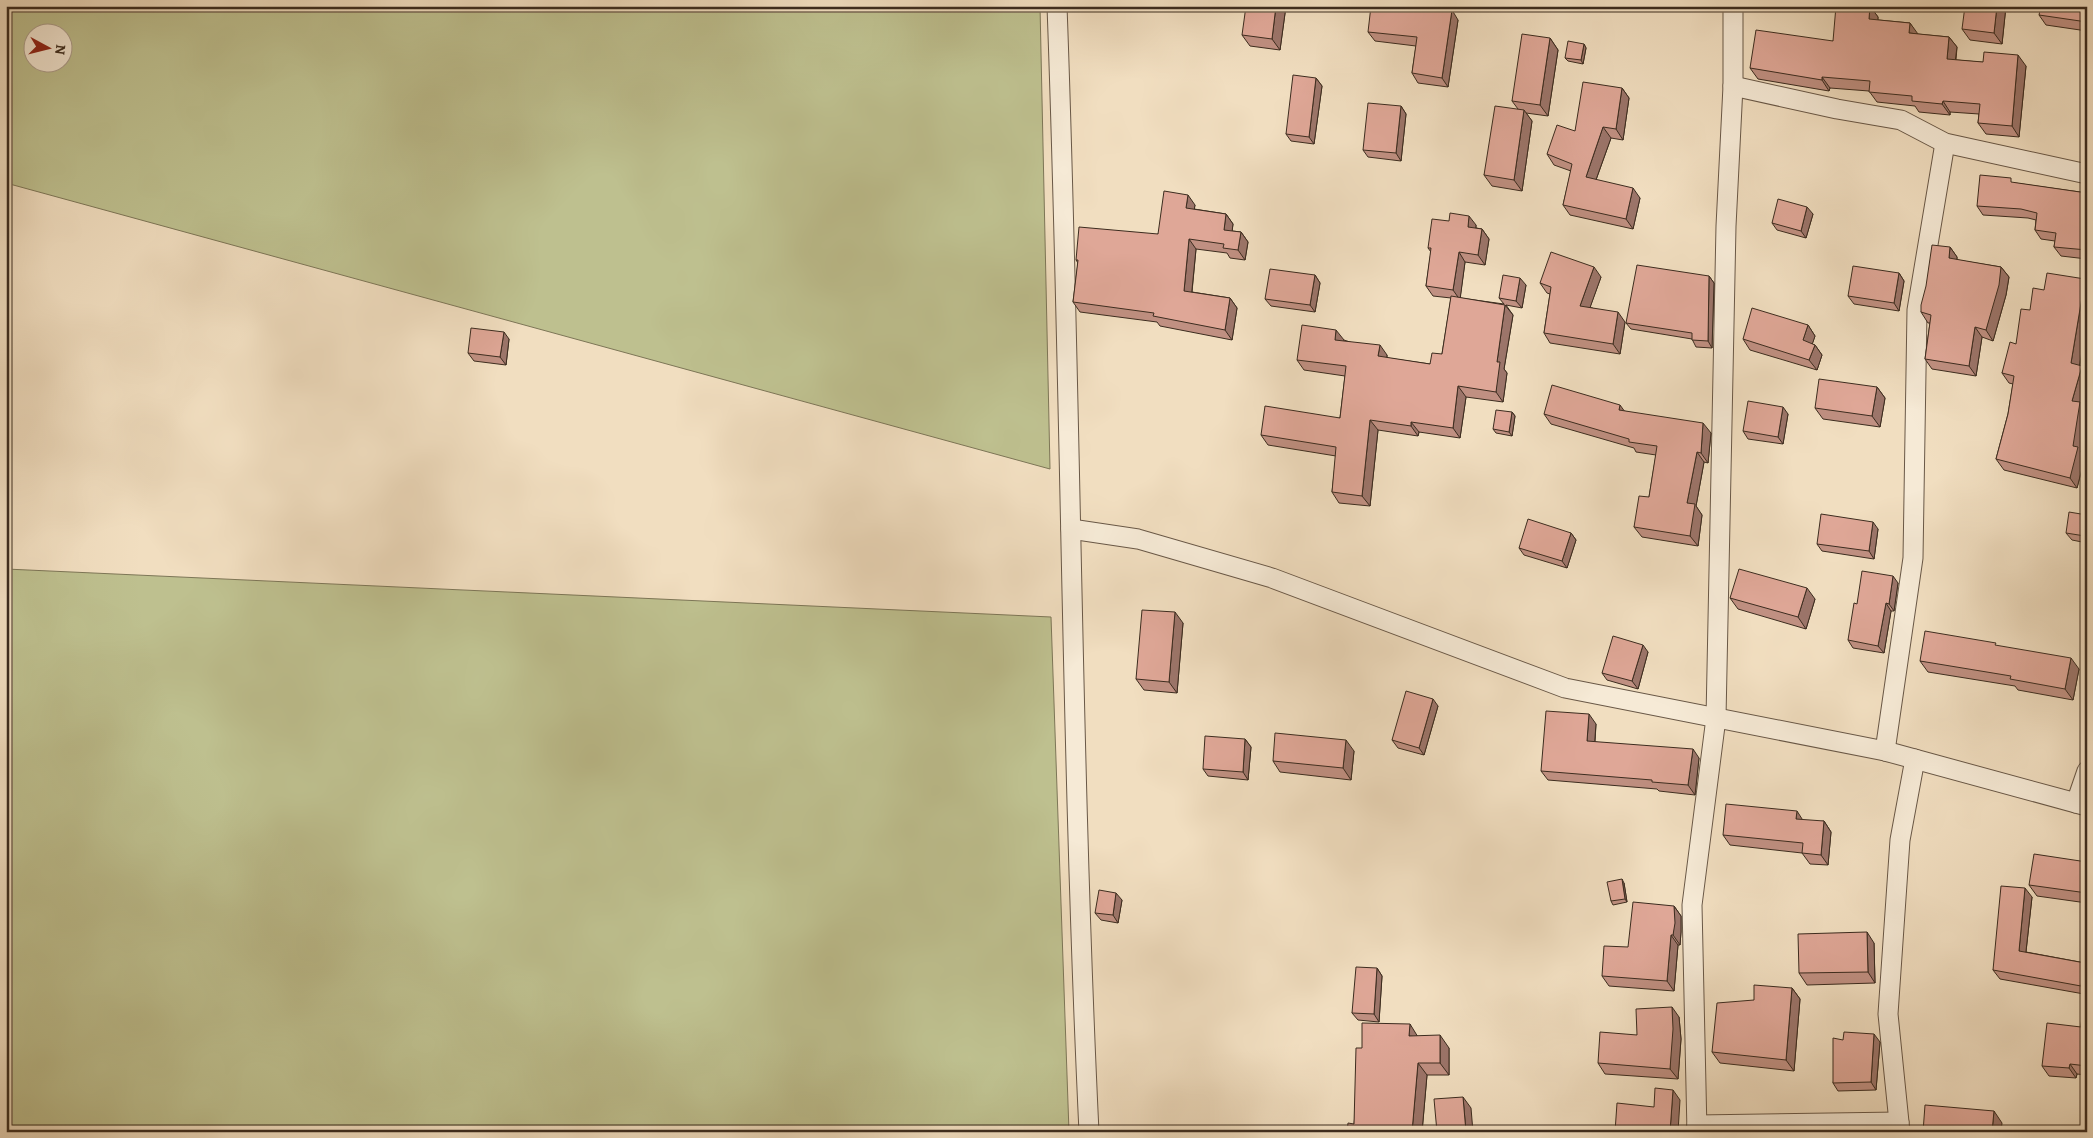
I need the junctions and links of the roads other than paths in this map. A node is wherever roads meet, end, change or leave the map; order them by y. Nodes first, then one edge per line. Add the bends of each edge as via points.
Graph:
1 (1057, 6) edge
2 (1733, 6) edge
3 (1733, 86) junction
4 (1945, 143) junction
5 (2087, 174) edge
6 (1071, 528) junction
7 (1716, 718) junction
8 (1885, 751) junction
9 (1915, 759) junction
10 (2087, 771) edge
11 (2081, 804) edge
12 (1899, 1127) edge
13 (1697, 1128) edge
14 (1089, 1132) edge

1 - 6 street
2 - 3 street
3 - 4 street via 1901,120
3 - 7 street via 1726,226
4 - 5 street
4 - 8 street via 1917,310 1914,558
6 - 7 street via 1138,539 1272,578 1565,688
6 - 14 street
7 - 8 street
7 - 13 street via 1692,905
8 - 9 street
9 - 11 street
9 - 12 street via 1900,840 1888,1014
10 - 11 street
12 - 13 street

